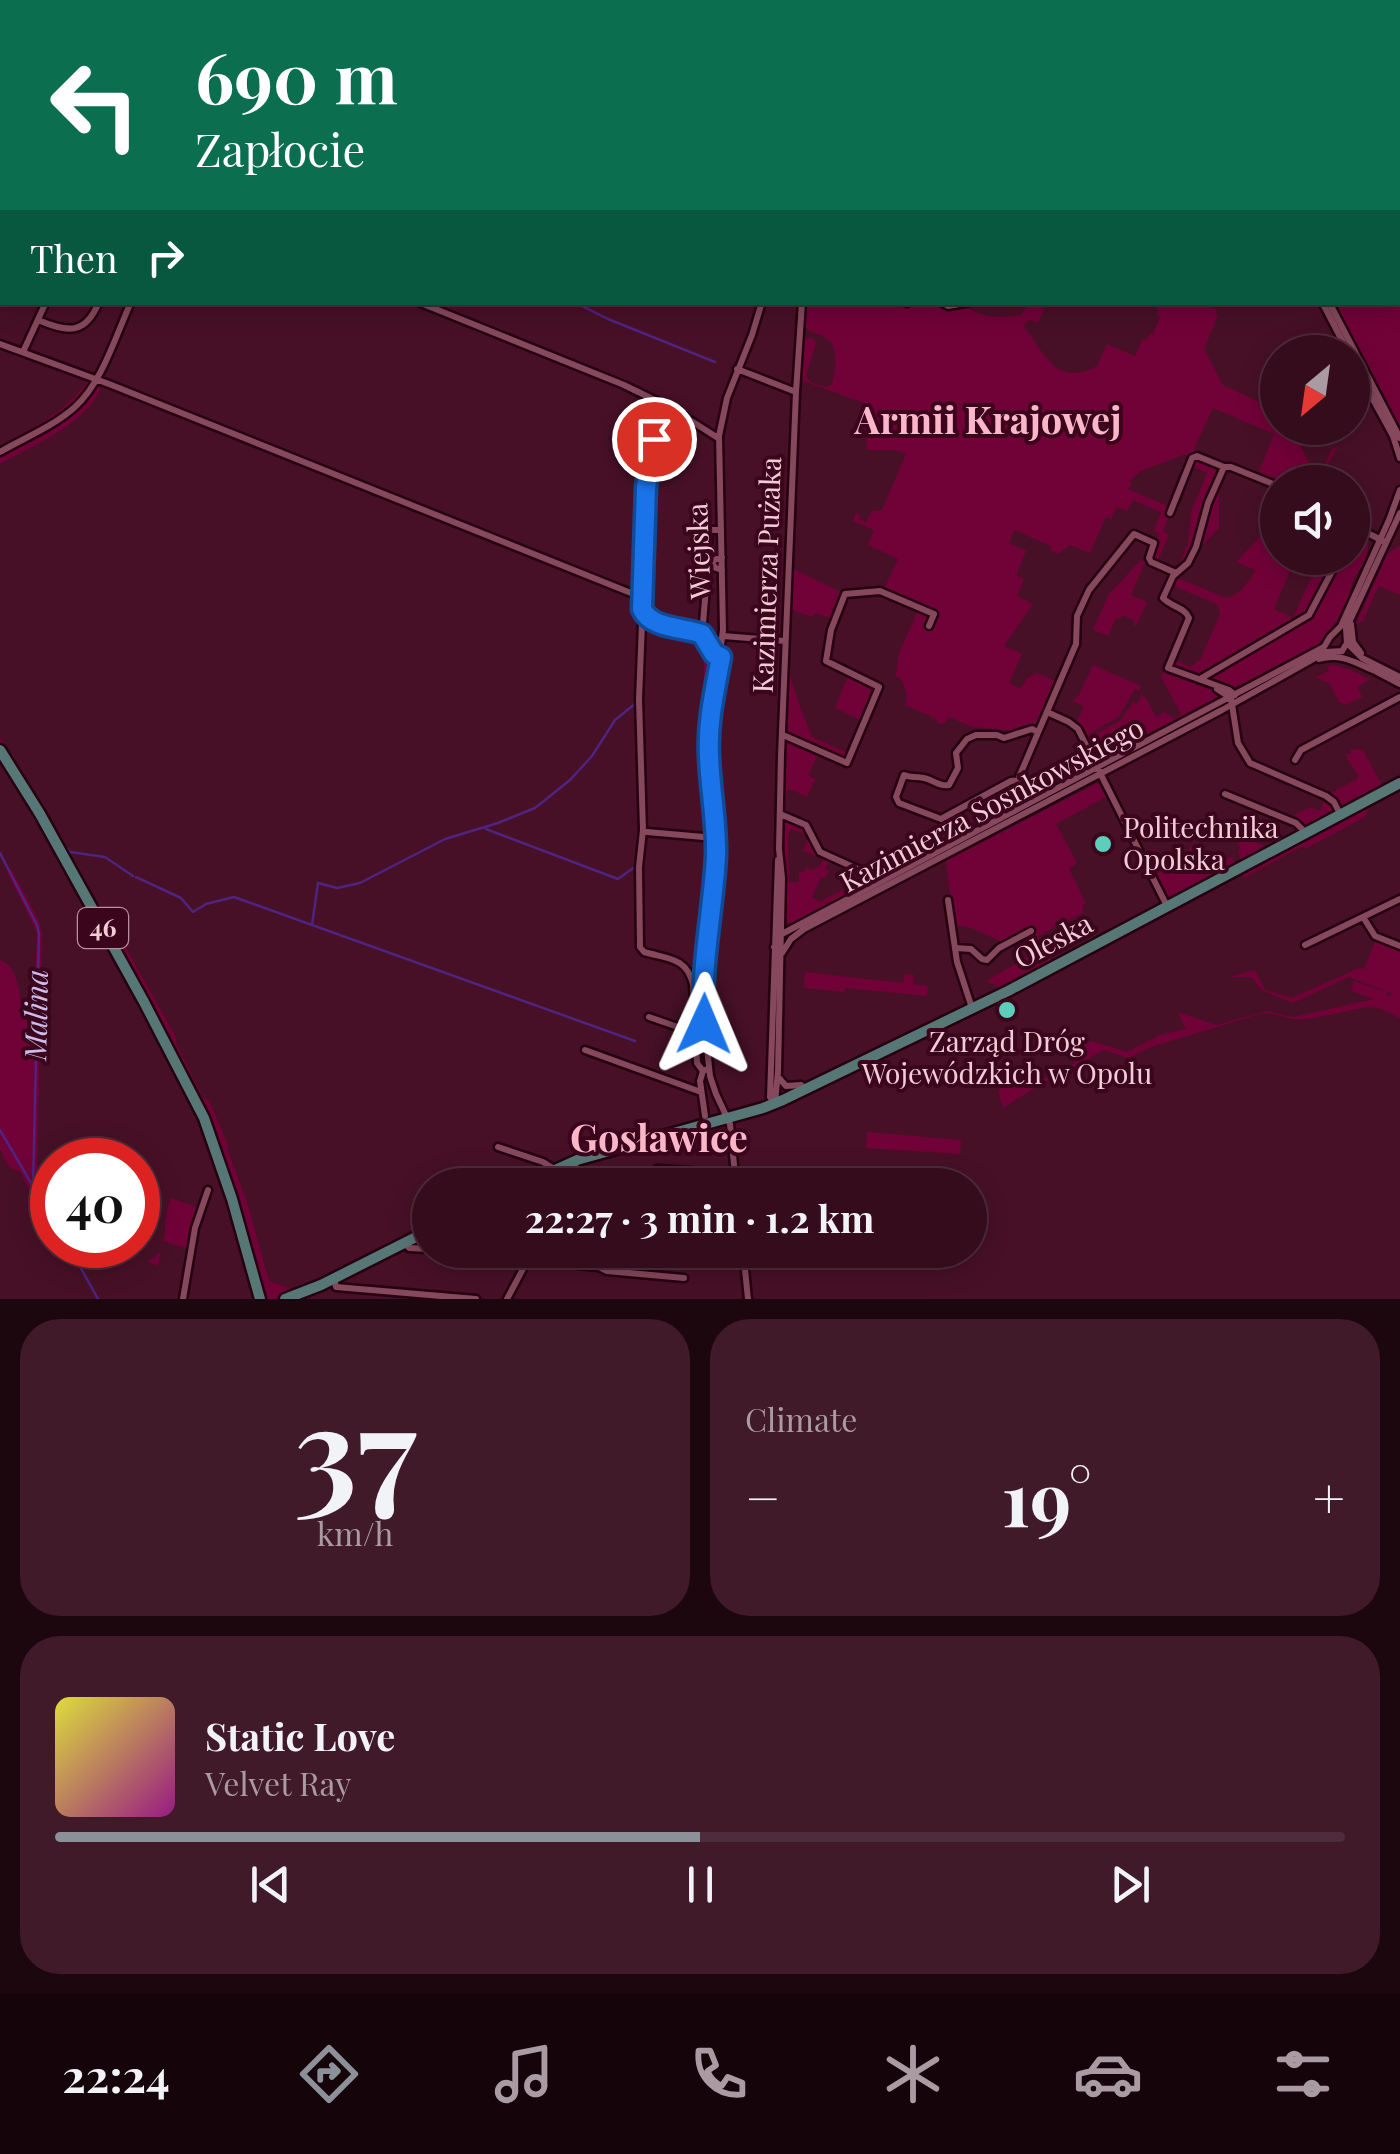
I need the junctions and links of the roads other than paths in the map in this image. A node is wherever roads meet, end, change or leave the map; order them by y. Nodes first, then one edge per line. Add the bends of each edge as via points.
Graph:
1 (45, 305) edge
2 (98, 305) edge
3 (130, 305) edge
4 (425, 305) edge
5 (761, 305) edge
6 (802, 305) edge
7 (1326, 305) edge
8 (1327, 305) edge
9 (38, 320) junction
10 (1340, 335) edge
11 (0, 344) edge
12 (23, 352) junction
13 (737, 370) junction
14 (96, 380) junction
15 (796, 392) junction
16 (1370, 395) edge
17 (662, 403) junction
18 (718, 438) junction
19 (1400, 438) edge
20 (0, 454) edge
21 (1192, 458) junction
22 (1400, 458) edge
23 (1182, 460) dead end
24 (1224, 467) junction
25 (1260, 479) edge
26 (1400, 490) edge
27 (1170, 512) dead end
28 (1400, 513) edge
29 (721, 530) junction
30 (1370, 534) edge
31 (1387, 542) junction
32 (722, 557) junction
33 (711, 561) junction
34 (722, 570) junction
35 (1176, 573) junction
36 (1330, 575) edge
37 (641, 597) junction
38 (1355, 612) junction
39 (644, 615) junction
40 (929, 626) dead end
41 (1335, 633) junction
42 (702, 634) junction
43 (723, 636) junction
44 (785, 641) junction
45 (1328, 642) junction
46 (1342, 646) junction
47 (721, 657) junction
48 (1374, 663) junction
49 (1304, 666) junction
50 (1378, 672) junction
51 (1400, 680) edge
52 (1202, 681) junction
53 (1214, 687) junction
54 (1397, 699) edge
55 (1233, 700) junction
56 (1219, 708) junction
57 (1047, 712) junction
58 (1234, 720) junction
59 (1038, 732) junction
60 (782, 735) junction
61 (0, 750) edge
62 (1295, 760) dead end
63 (1100, 770) junction
64 (1018, 780) junction
65 (1400, 784) edge
66 (1226, 794) dead end
67 (1030, 802) junction
68 (780, 814) junction
69 (1341, 815) junction
70 (646, 832) dead end
71 (1306, 834) junction
72 (715, 838) junction
73 (780, 849) junction
74 (871, 874) junction
75 (882, 880) junction
76 (871, 886) junction
77 (1400, 898) edge
78 (948, 900) dead end
79 (781, 906) junction
80 (1167, 906) junction
81 (1363, 917) junction
82 (775, 918) junction
83 (803, 926) junction
84 (1030, 931) dead end
85 (781, 933) junction
86 (1305, 946) dead end
87 (1400, 946) edge
88 (774, 947) junction
89 (955, 948) junction
90 (780, 959) junction
91 (972, 1008) junction
92 (650, 1017) dead end
93 (694, 1032) junction
94 (585, 1050) dead end
95 (706, 1070) junction
96 (778, 1072) junction
97 (818, 1081) junction
98 (801, 1085) junction
99 (701, 1092) junction
100 (774, 1100) junction
101 (719, 1116) junction
102 (498, 1147) dead end
103 (577, 1160) junction
104 (552, 1168) edge
105 (557, 1168) edge
106 (575, 1168) edge
107 (733, 1168) edge
108 (208, 1190) dead end
109 (412, 1239) edge
110 (405, 1243) junction
111 (412, 1248) edge
112 (524, 1268) edge
113 (602, 1268) edge
114 (745, 1268) edge
115 (334, 1278) junction
116 (684, 1278) dead end
117 (313, 1288) junction
118 (258, 1298) edge
119 (183, 1299) edge
120 (286, 1299) edge
121 (294, 1299) edge
122 (476, 1299) edge
123 (507, 1299) edge
124 (748, 1299) edge

1 - 9 street
2 - 9 street via 92,318 72,330
3 - 14 street
4 - 17 street
5 - 13 street, Wiejska
6 - 15 street, Kazimierza Pużaka
7 - 10 street
8 - 19 street
9 - 12 street
11 - 12 street
12 - 14 street
13 - 15 street
13 - 18 street, Wiejska
14 - 20 street via 68,413
14 - 37 street
15 - 44 street, Kazimierza Pużaka
16 - 22 street
17 - 18 street
17 - 37 street via 648,468
18 - 29 street, Wiejska
21 - 23 street
21 - 24 street
21 - 27 street
24 - 25 street
24 - 35 street via 1196,546
26 - 31 street
28 - 31 street
29 - 32 street, Wiejska
29 - 33 street via 709,530
30 - 31 street
31 - 38 street
31 - 41 street
32 - 33 street
32 - 34 street, Wiejska
33 - 34 street
33 - 42 street
34 - 43 street, Wiejska
35 - 52 street via 1163,598 1190,618 1168,668
35 - 57 street via 1150,562 1151,541 1130,536 1087,594 1076,644
36 - 52 street via 1309,615
37 - 39 street
38 - 46 street
38 - 48 street via 1353,642
39 - 42 street
39 - 93 street via 640,947 688,968
40 - 60 street via 934,614 882,592 846,594 826,661 879,685 847,763
41 - 45 street
41 - 46 street
42 - 47 street
43 - 44 street
43 - 47 street, Wiejska
44 - 60 street, Kazimierza Pużaka
45 - 46 street via 1330,648
45 - 55 street, Kazimierza Sosnkowskiego
46 - 48 street
46 - 49 street, Kazimierza Sosnkowskiego
46 - 50 street
47 - 72 street, Wiejska via 709,735
48 - 51 street
49 - 50 street via 1338,656
49 - 55 street, Kazimierza Sosnkowskiego
50 - 51 street
52 - 53 street
52 - 55 street via 1229,690
53 - 55 street
53 - 56 street
54 - 62 street
55 - 56 street, Kazimierza Sosnkowskiego
55 - 58 street
56 - 58 street
56 - 63 street, Kazimierza Sosnkowskiego
57 - 59 street
57 - 63 street via 1076,726
58 - 69 street via 1250,764 1326,796
59 - 64 street
59 - 64 street via 966,739 950,785 904,775 896,797 941,819
60 - 68 street, Kazimierza Pużaka
61 - 118 main road, 46 via 200,1111
63 - 67 street, Kazimierza Sosnkowskiego
63 - 80 street
63 - 83 street, Kazimierza Sosnkowskiego
64 - 67 street
65 - 69 main road, Oleska
66 - 71 street via 1296,823
67 - 75 street, Kazimierza Sosnkowskiego
68 - 73 street, Kazimierza Pużaka
68 - 74 street via 806,825 820,852
69 - 71 main road, Oleska
70 - 72 street
71 - 80 main road, Oleska
72 - 95 street, Wiejska via 703,999
73 - 79 street, Kazimierza Pużaka
73 - 82 street, Kazimierza Pużaka
74 - 75 street
74 - 76 street
75 - 76 street, Kazimierza Sosnkowskiego
76 - 83 street, Kazimierza Sosnkowskiego
77 - 81 street
78 - 89 street
79 - 83 street via 786,922
79 - 85 street, Kazimierza Pużaka
80 - 91 main road, Oleska
81 - 86 street
81 - 87 street via 1376,936
82 - 85 street
82 - 88 street, Kazimierza Pużaka
83 - 85 street
83 - 90 street, Kazimierza Sosnkowskiego
84 - 89 street via 988,960
85 - 88 street
85 - 90 street, Kazimierza Pużaka
88 - 100 street, Kazimierza Pużaka
89 - 91 street
90 - 96 street, Kazimierza Pużaka
91 - 97 main road, Oleska
92 - 93 street
93 - 95 street via 697,1063
94 - 99 street
95 - 99 street
95 - 101 street, Wiejska
96 - 98 street via 784,1086
96 - 100 street, Kazimierza Pużaka
97 - 98 main road, Oleska
97 - 100 main road, Oleska
98 - 100 main road, Oleska
99 - 101 street
100 - 101 main road, Oleska
101 - 103 main road, Oleska
101 - 107 street
102 - 104 street
103 - 105 main road, Oleska
103 - 106 street
108 - 119 street via 200,1213 192,1216
109 - 110 main road
110 - 111 street
110 - 115 main road
112 - 123 street
113 - 116 street
114 - 124 street
115 - 117 main road
115 - 122 street via 336,1287
117 - 120 main road
117 - 121 main road

